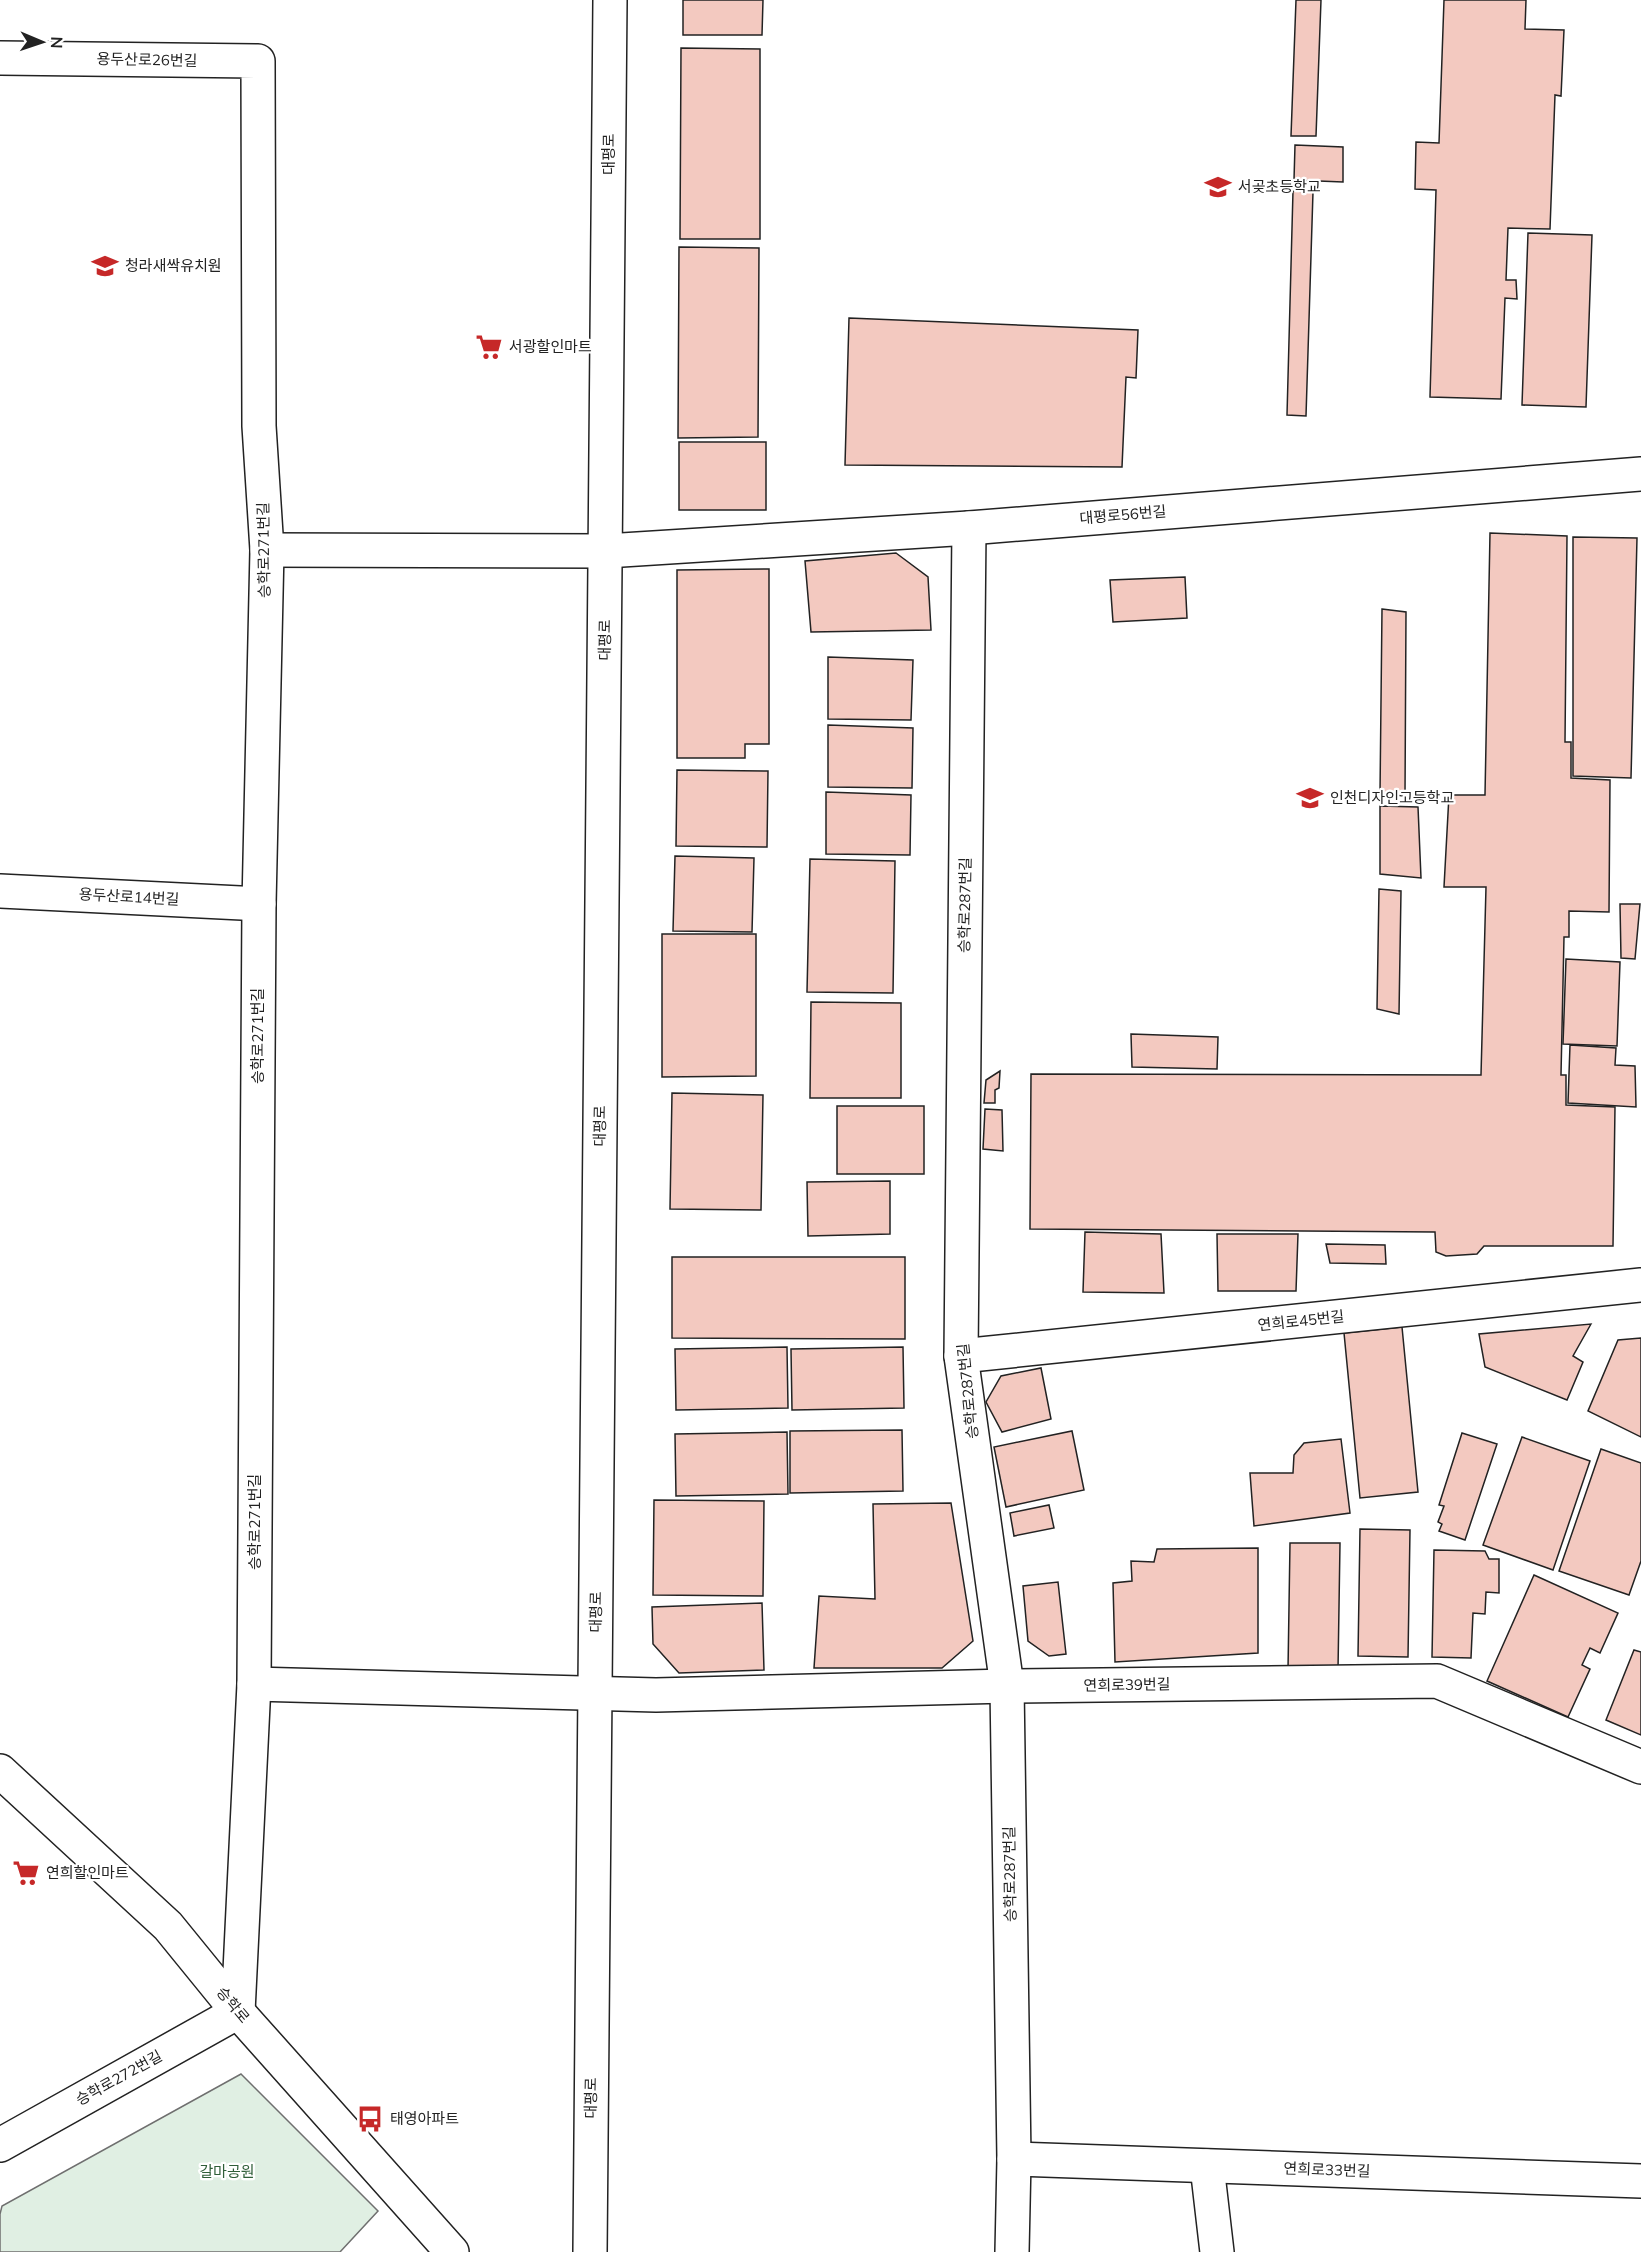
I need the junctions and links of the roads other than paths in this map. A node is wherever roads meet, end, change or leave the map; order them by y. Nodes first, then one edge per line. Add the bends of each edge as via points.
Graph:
1 (610, 0) edge
2 (0, 58) edge
3 (258, 61) joint
4 (1641, 474) edge
5 (969, 528) junction
6 (267, 550) junction
7 (606, 551) junction
8 (0, 891) edge
9 (259, 904) junction
10 (1641, 1285) edge
11 (961, 1356) junction
12 (254, 1684) junction
13 (1007, 1686) junction
14 (595, 1693) junction
15 (1641, 1767) edge
16 (0, 1772) edge
17 (238, 2012) junction
18 (0, 2145) edge
19 (1014, 2159) junction
20 (1207, 2166) junction
21 (1641, 2181) edge
22 (452, 2252) edge
23 (590, 2252) edge
24 (1012, 2252) edge
25 (1217, 2252) edge

1 - 7 street, 대평로
2 - 3 street, 용두산로26번길
3 - 6 street, 승학로271번길 via 258,426
4 - 5 street, 대평로56번길
5 - 7 street, 대평로56번길
5 - 11 street, 승학로287번길
6 - 7 street, 대평로56번길
6 - 9 street, 승학로271번길
7 - 14 street, 대평로
8 - 9 street, 용두산로14번길
9 - 12 street, 승학로271번길
10 - 11 street, 연희로45번길
11 - 13 street, 승학로287번길
12 - 14 street, 연희로39번길
12 - 17 street, 승학로271번길
13 - 14 street, 연희로39번길 via 656,1695
13 - 15 street, 연희로39번길 via 1437,1681
13 - 19 street, 승학로287번길
14 - 23 street, 대평로
16 - 17 street, 승학로 via 168,1926
17 - 18 street, 승학로272번길
17 - 22 street, 승학로
19 - 20 street, 연희로33번길
19 - 24 street, 승학로287번길
20 - 21 street, 연희로33번길
20 - 25 street

